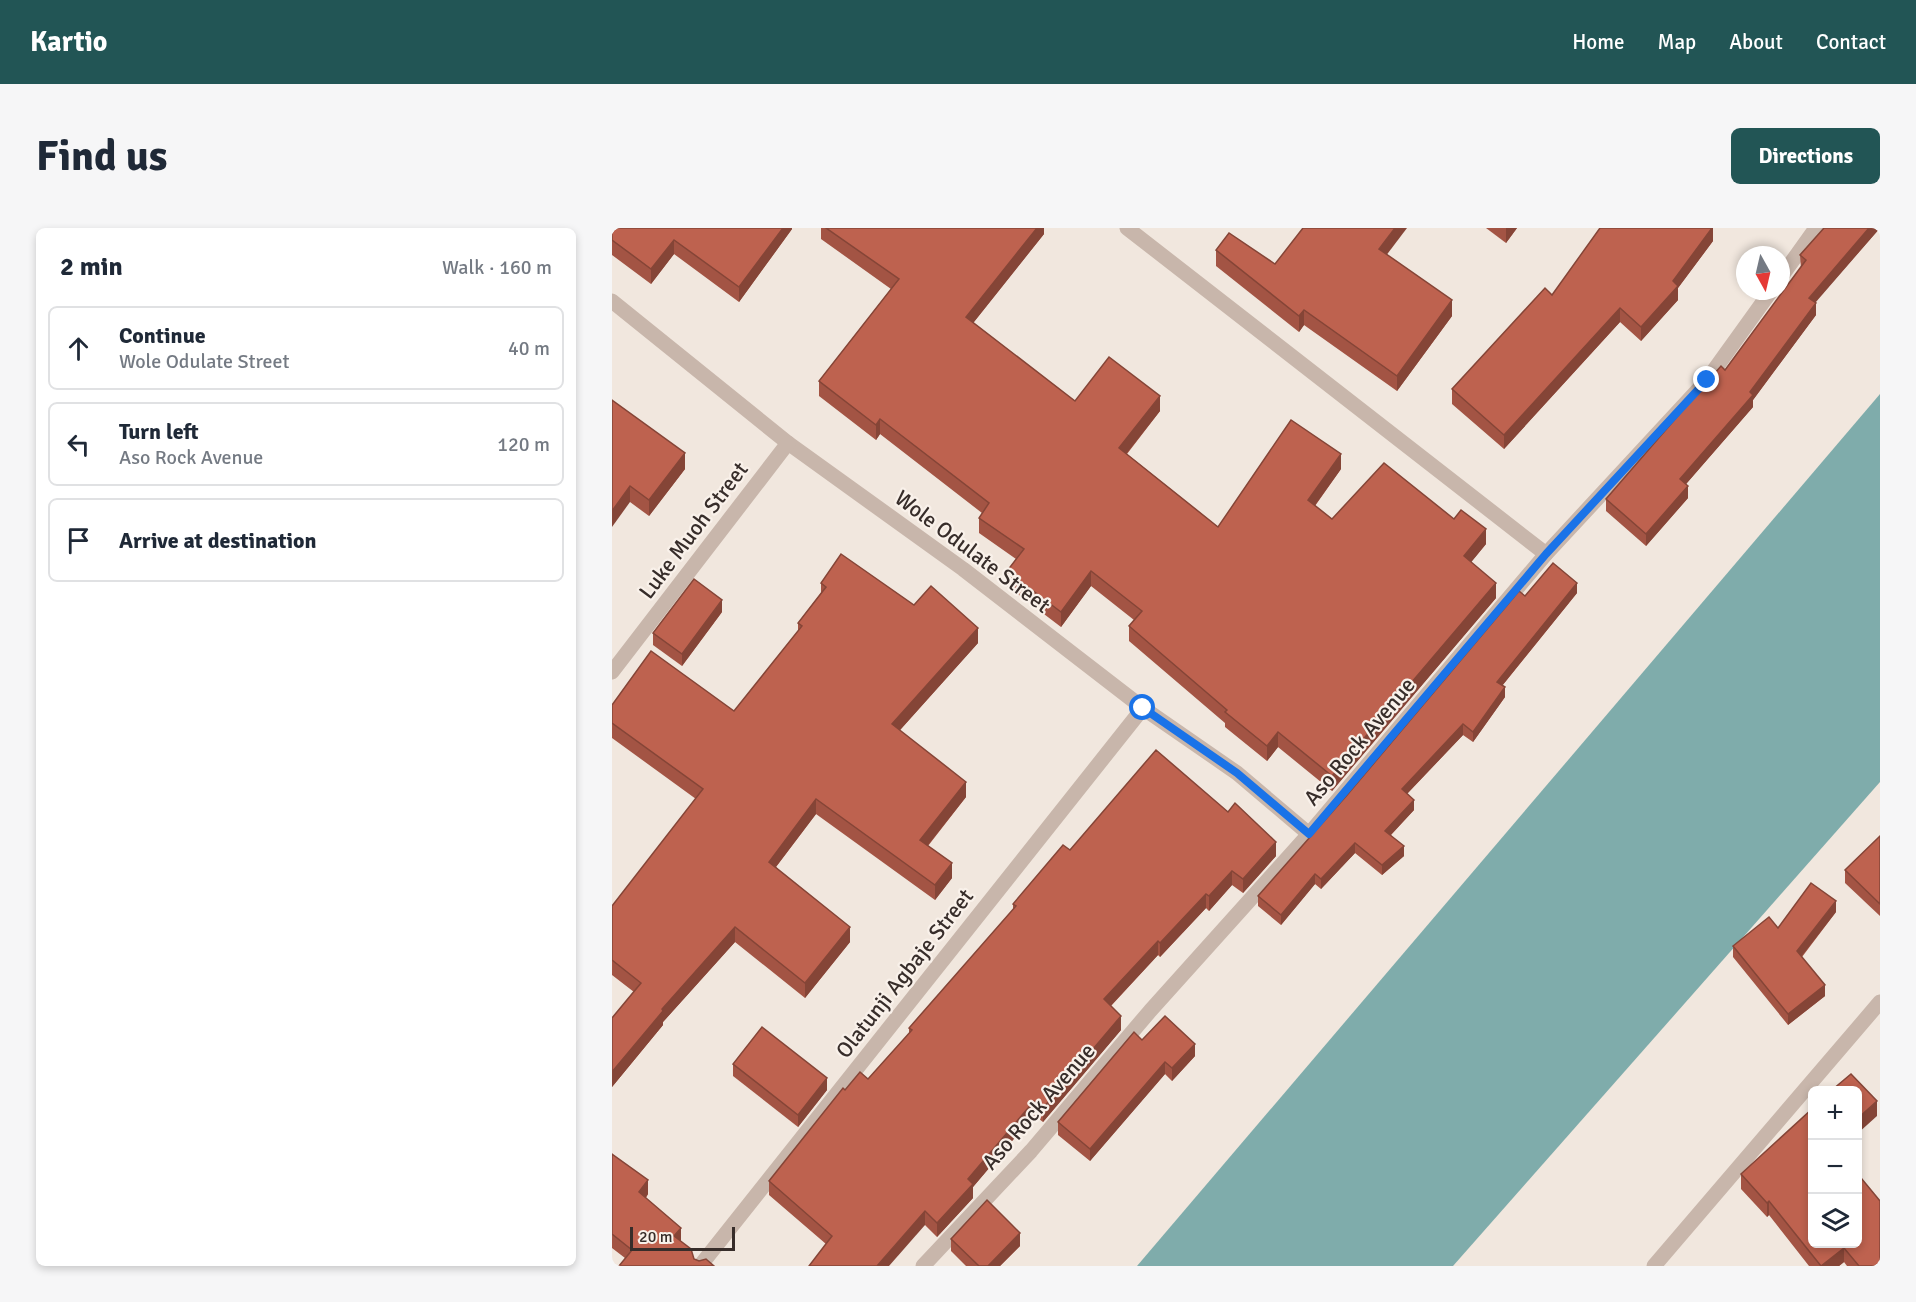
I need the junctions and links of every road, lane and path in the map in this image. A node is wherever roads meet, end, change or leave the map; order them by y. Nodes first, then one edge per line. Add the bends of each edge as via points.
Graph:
1 (1127, 228) edge
2 (1816, 228) edge
3 (1790, 264) edge
4 (1765, 300) edge
5 (612, 301) edge
6 (788, 443) junction
7 (1546, 554) junction
8 (612, 672) edge
9 (1143, 708) junction
10 (1309, 834) junction
11 (1880, 1002) edge
12 (700, 1266) edge
13 (923, 1266) edge
14 (1654, 1266) edge

1 - 7 street
2 - 3 street
4 - 7 street, Aso Rock Avenue via 1707,380
5 - 6 street, Wole Odulate Street
6 - 8 street, Luke Muoh Street
6 - 9 street, Wole Odulate Street via 963,569
7 - 10 street, Aso Rock Avenue
9 - 10 street, Wole Odulate Street via 1237,773
9 - 12 street, Olatunji Agbaje Street
10 - 13 street, Aso Rock Avenue via 1031,1151
11 - 14 street

